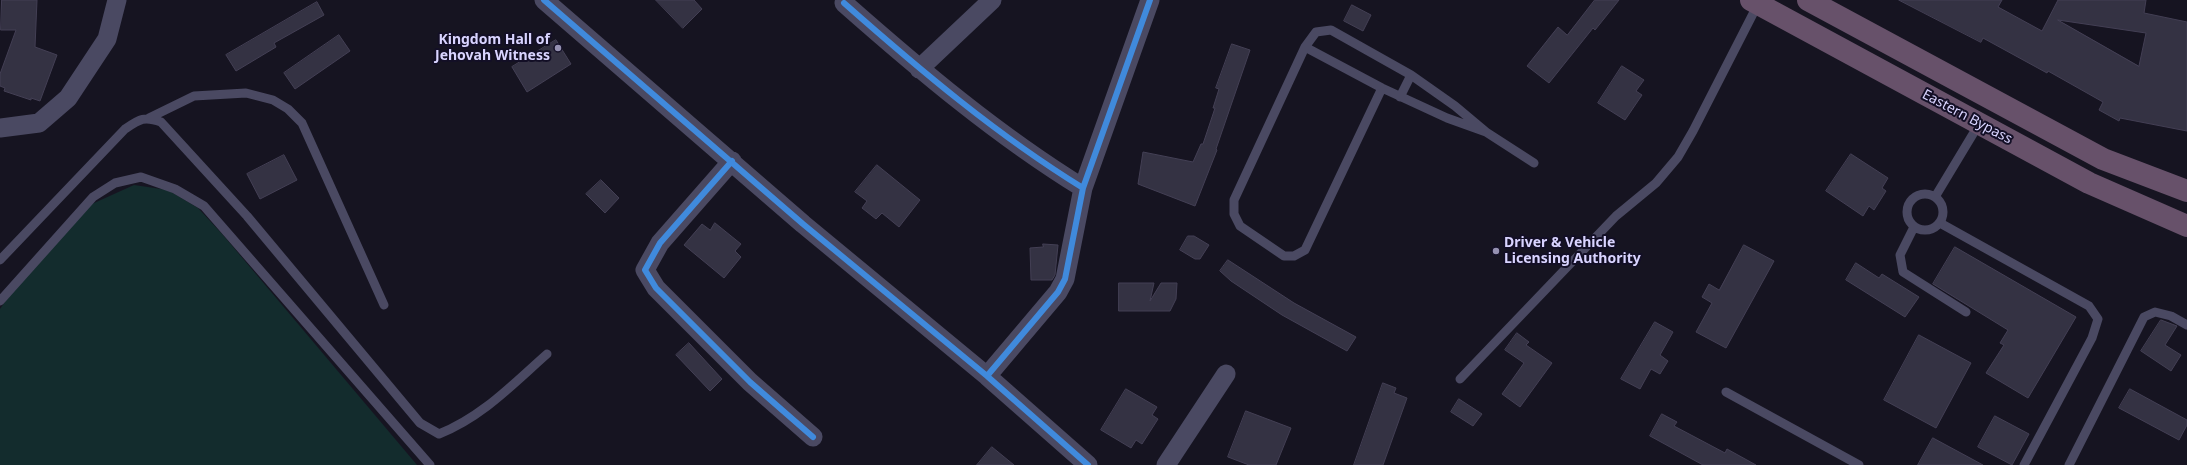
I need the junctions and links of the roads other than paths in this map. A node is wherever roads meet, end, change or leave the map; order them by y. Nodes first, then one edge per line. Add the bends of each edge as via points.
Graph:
1 (117, 0) edge
2 (544, 0) edge
3 (992, 0) edge
4 (1150, 0) edge
5 (1808, 0) edge
6 (1754, 2) edge
7 (844, 3) dead end
8 (1305, 47) junction
9 (919, 69) junction
10 (1411, 75) junction
11 (1382, 88) junction
12 (1400, 97) junction
13 (149, 118) junction
14 (1979, 124) junction
15 (0, 128) edge
16 (1486, 132) junction
17 (732, 161) junction
18 (1534, 163) dead end
19 (1083, 188) junction
20 (2187, 191) edge
21 (1936, 197) junction
22 (1940, 223) junction
23 (2187, 226) edge
24 (1914, 227) junction
25 (0, 260) edge
26 (0, 301) edge
27 (384, 305) dead end
28 (1966, 312) dead end
29 (2187, 325) edge
30 (547, 354) dead end
31 (1226, 374) dead end
32 (987, 376) junction
33 (1460, 379) dead end
34 (1726, 392) dead end
35 (813, 437) dead end
36 (430, 465) edge
37 (1088, 465) edge
38 (1166, 465) edge
39 (1859, 465) edge
40 (2024, 465) edge
41 (2068, 465) edge

1 - 15 street via 107,39 68,98 39,123
2 - 17 street
3 - 9 street
4 - 19 street
5 - 20 highway, Eastern Bypass via 2103,159
6 - 14 highway, Eastern Bypass
6 - 33 lane via 1693,131 1678,157 1656,183 1616,216
7 - 9 street
8 - 10 lane via 1316,32 1331,30
8 - 11 lane
8 - 11 lane via 1234,200 1234,214 1240,226 1284,256 1294,256 1305,250
9 - 19 street via 1037,160
10 - 12 lane
10 - 16 lane
11 - 12 lane
12 - 16 lane
13 - 25 lane via 125,128
13 - 27 lane via 194,96 246,93 274,100 288,109 302,123
13 - 30 lane via 161,122 247,216 426,427 439,434 456,427 485,409
14 - 21 lane
14 - 23 highway, Eastern Bypass via 2089,183
16 - 18 lane
17 - 32 street
17 - 35 street via 660,243 645,270 656,288 750,382
19 - 32 street via 1065,279 1054,297
21 - 22 lane via 1942,204 1943,214
21 - 24 lane via 1926,193 1917,195 1909,201 1906,210 1907,220
22 - 24 lane via 1932,229 1923,231
22 - 40 lane via 2089,306 2098,319 2092,338
24 - 28 lane via 1900,255 1903,272
26 - 36 lane via 93,197 115,183 141,177 175,189 204,206
29 - 41 lane via 2171,316 2155,312 2144,317
31 - 38 street
32 - 37 street
34 - 39 lane

